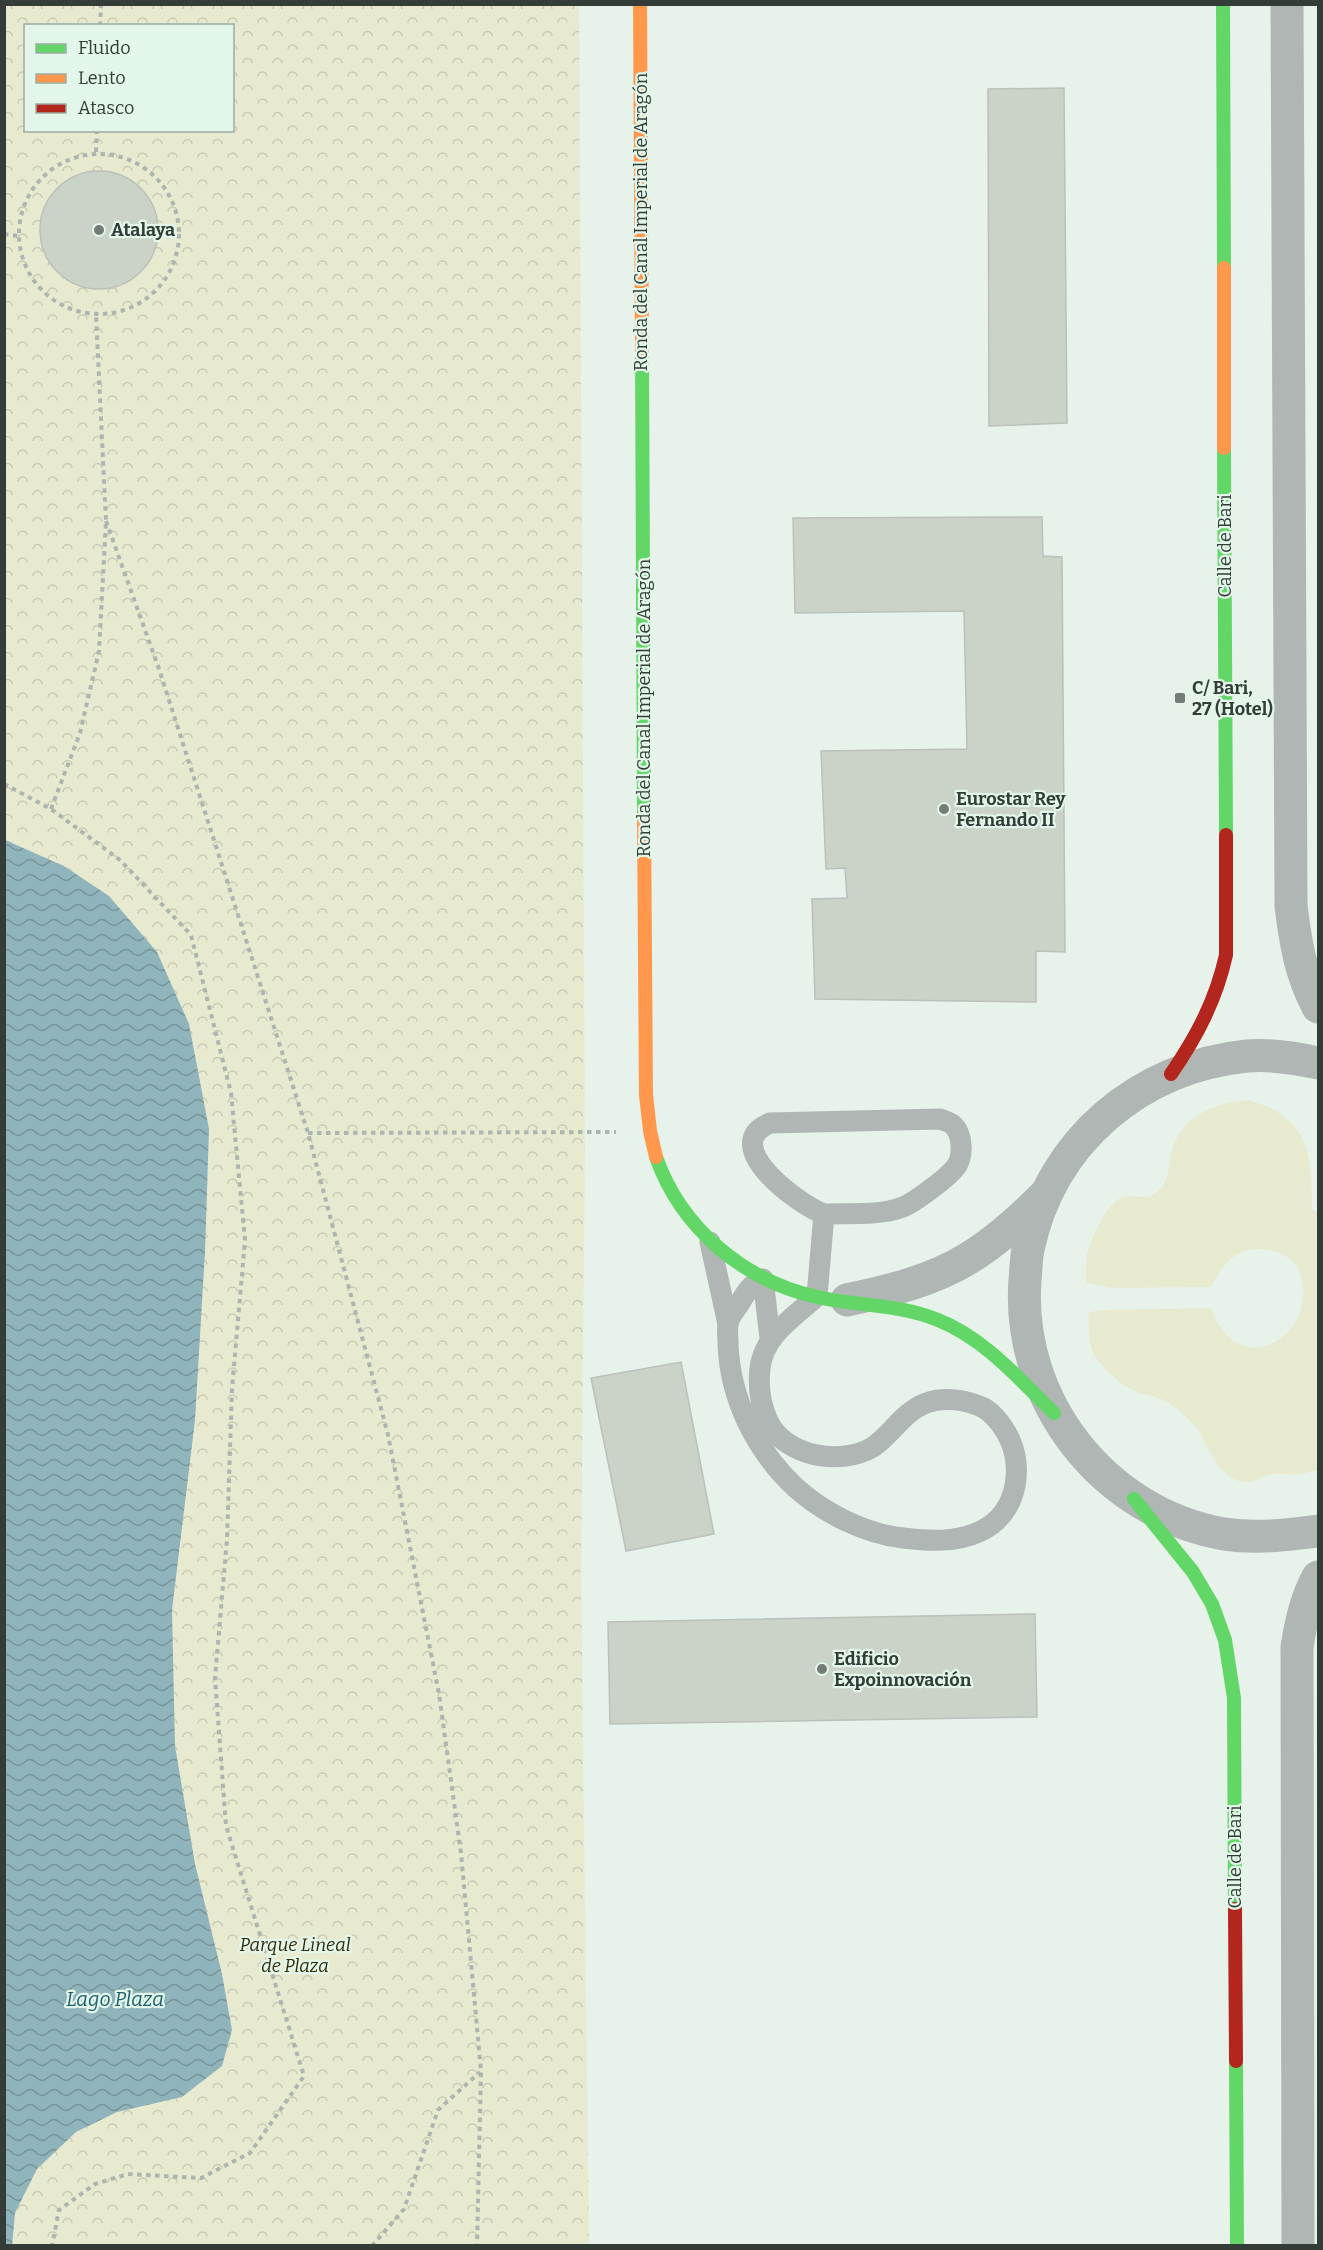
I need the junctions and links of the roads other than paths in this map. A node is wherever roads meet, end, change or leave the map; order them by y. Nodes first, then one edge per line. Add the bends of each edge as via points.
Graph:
1 (640, 4) edge
2 (1223, 4) edge
3 (1287, 4) edge
4 (1318, 1007) edge
5 (1318, 1063) edge
6 (1171, 1074) junction
7 (1045, 1195) junction
8 (824, 1214) junction
9 (710, 1242) junction
10 (763, 1279) junction
11 (832, 1298) junction
12 (728, 1324) junction
13 (770, 1338) junction
14 (1054, 1413) junction
15 (1134, 1499) junction
16 (1318, 1531) edge
17 (1318, 1577) edge
18 (1237, 2246) edge
19 (1298, 2246) edge

1 - 9 street, Ronda del Canal Imperial de Aragón via 646,1095 649,1132 659,1166 681,1209
2 - 6 street, Calle de Bari via 1226,955 1210,1012
3 - 4 street via 1291,906 1297,953
5 - 6 street via 1289,1057 1249,1056 1209,1062
6 - 7 street via 1131,1095 1097,1122 1068,1156
7 - 11 street, Ronda del Canal Imperial de Aragón via 996,1240 968,1259 912,1284
7 - 14 street via 1028,1249 1024,1305 1032,1361
8 - 8 lane via 903,1207 922,1196 956,1168 961,1156 960,1138 953,1124 940,1119 761,1126 753,1140 760,1167 801,1202
8 - 11 lane
9 - 10 street, Ronda del Canal Imperial de Aragón
9 - 12 lane
10 - 11 street, Ronda del Canal Imperial de Aragón
10 - 12 lane via 747,1290
10 - 13 lane
11 - 13 lane
11 - 14 street, Ronda del Canal Imperial de Aragón via 918,1314 949,1325 999,1358
12 - 13 lane via 729,1363 738,1404 780,1472 818,1504 843,1520 870,1530 919,1540 962,1538 981,1531 1004,1511 1017,1478 1013,1444 997,1419 974,1404 944,1399 916,1407 872,1447 855,1454 818,1455 796,1448 780,1437 761,1402 761,1359
14 - 15 street via 1102,1475
15 - 16 street via 1177,1521 1224,1534 1273,1537
15 - 18 street, Calle de Bari via 1180,1554 1200,1585 1219,1620 1230,1658 1234,1710
17 - 19 street via 1301,1622 1297,1647

